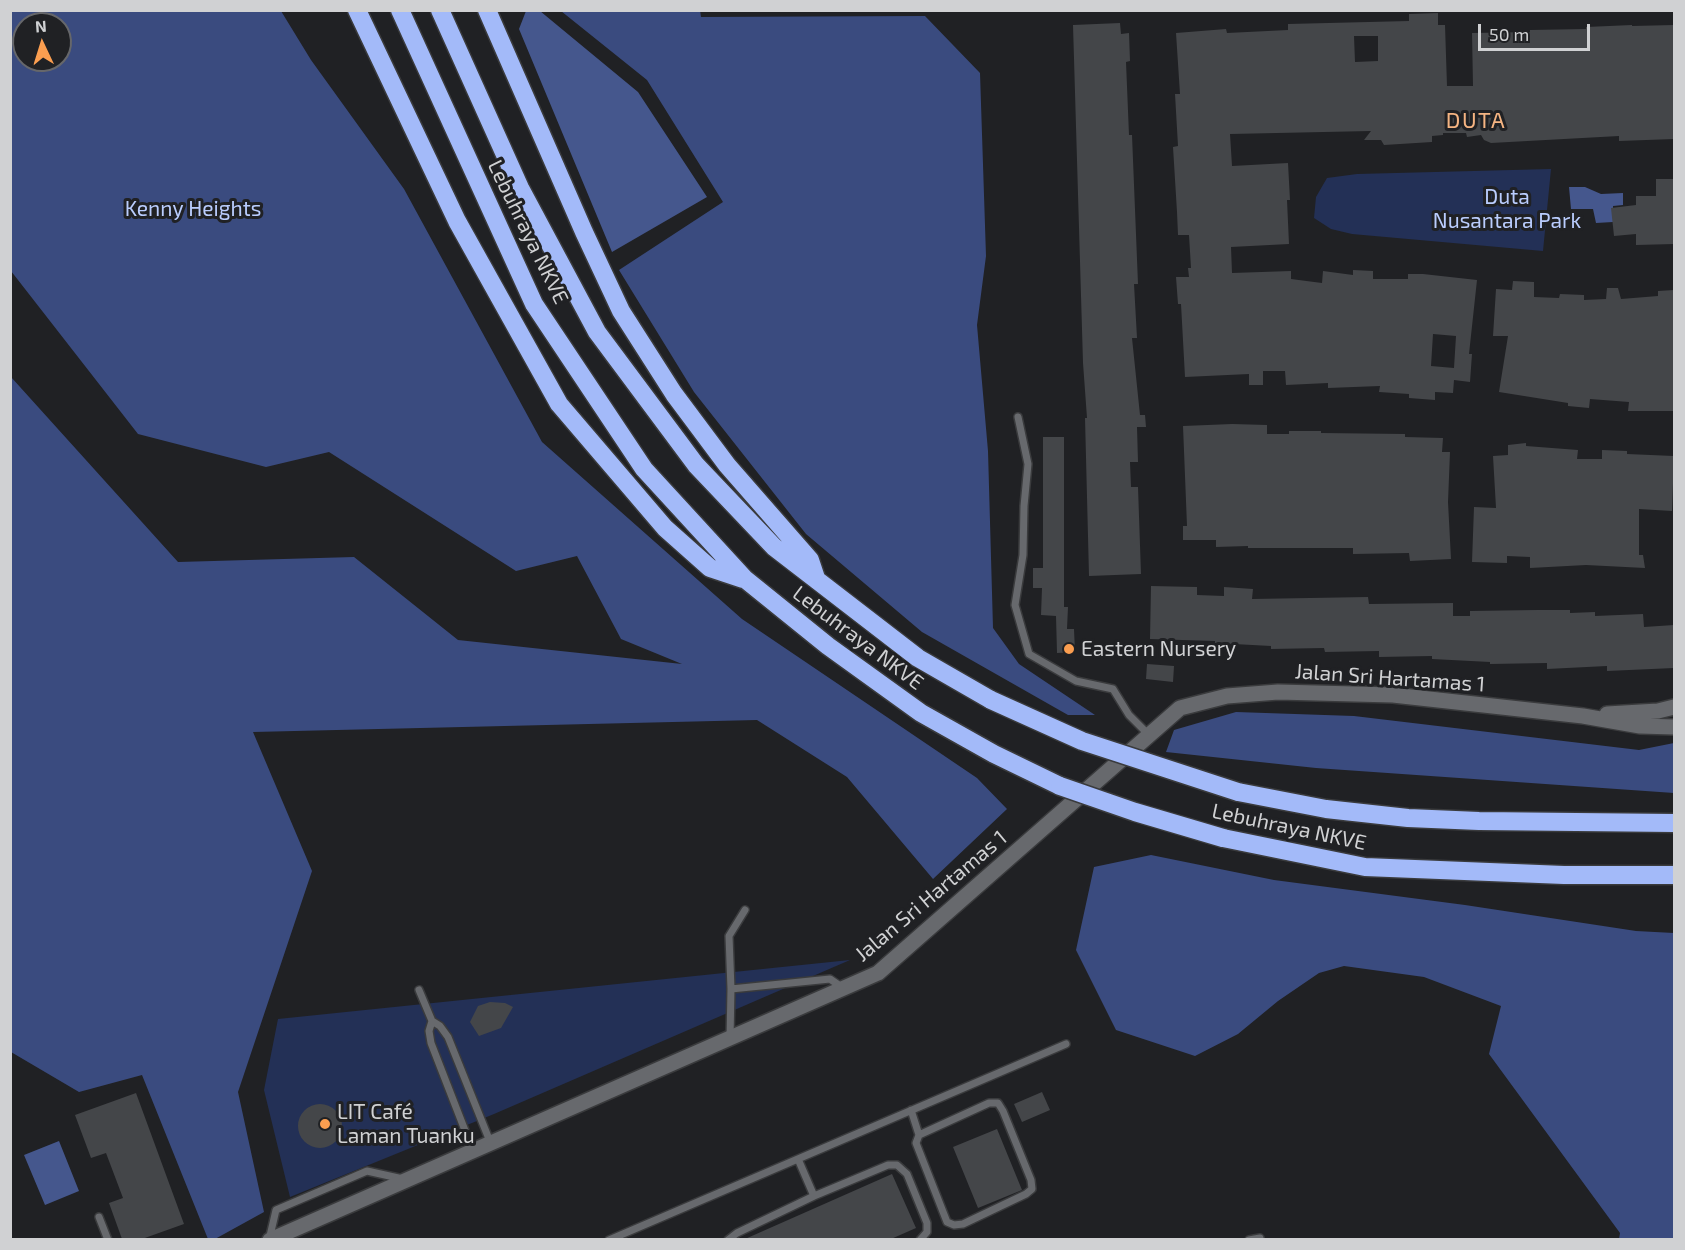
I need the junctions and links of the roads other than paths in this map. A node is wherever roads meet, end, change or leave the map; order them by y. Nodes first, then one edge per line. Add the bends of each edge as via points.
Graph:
1 (357, 10) edge
2 (400, 10) edge
3 (440, 10) edge
4 (487, 10) edge
5 (1018, 417) dead end
6 (745, 579) junction
7 (816, 579) junction
8 (1674, 707) edge
9 (1583, 716) junction
10 (1674, 727) edge
11 (1149, 735) junction
12 (1674, 816) edge
13 (1590, 822) junction
14 (1674, 823) edge
15 (1674, 874) edge
16 (1592, 875) junction
17 (1674, 887) edge
18 (745, 910) dead end
19 (844, 988) junction
20 (731, 989) junction
21 (419, 990) dead end
22 (432, 1021) junction
23 (730, 1039) junction
24 (1066, 1044) dead end
25 (911, 1110) junction
26 (919, 1136) junction
27 (491, 1144) junction
28 (473, 1151) junction
29 (798, 1159) junction
30 (407, 1180) junction
31 (814, 1196) junction
32 (99, 1217) dead end
33 (1260, 1238) dead end
34 (108, 1239) edge
35 (269, 1239) edge
36 (609, 1239) edge
37 (728, 1239) edge
38 (920, 1239) edge
39 (1250, 1239) edge

1 - 6 highway via 457,221 559,404 665,528 710,568
2 - 6 highway, Lebuhraya NKVE via 534,304 644,469
3 - 7 highway, Lebuhraya NKVE via 520,188 597,332 696,465 774,547
4 - 7 highway via 621,311 674,394 727,465 810,560
5 - 11 lane via 1028,464 1023,555 1015,605 1029,654 1076,681 1113,689 1129,715
6 - 16 highway, Lebuhraya NKVE, bridge via 828,646 921,713 1060,786 1223,838 1365,867
7 - 13 highway, Lebuhraya NKVE, bridge via 918,658 991,700 1082,741 1238,792 1326,809 1408,818
8 - 9 street, Jalan Sri Hartamas 1
9 - 10 street, Jalan Sri Hartamas 1 via 1640,726
9 - 11 street, Jalan Sri Hartamas 1 via 1394,695 1278,692 1227,696 1180,708
11 - 19 street, Jalan Sri Hartamas 1 via 878,973
12 - 13 highway
13 - 14 highway
15 - 16 highway
16 - 17 highway
18 - 20 lane via 729,936
19 - 20 lane via 830,979
19 - 23 street, Jalan Sri Hartamas 1
20 - 23 lane
21 - 22 lane
22 - 27 lane via 448,1037
22 - 28 lane via 431,1043
23 - 27 street, Jalan Sri Hartamas 1
24 - 25 lane
25 - 26 lane
25 - 29 lane
26 - 26 lane via 989,1103 998,1103 1032,1188 963,1224 947,1222 916,1143
27 - 28 street, Jalan Sri Hartamas 1
28 - 30 street, Jalan Sri Hartamas 1
29 - 31 lane
29 - 36 lane
30 - 35 street, Jalan Sri Hartamas 1
30 - 35 lane via 368,1171 276,1210
31 - 37 lane
31 - 38 lane via 888,1165 897,1165 907,1174 927,1223 927,1232
32 - 34 lane
33 - 39 lane

